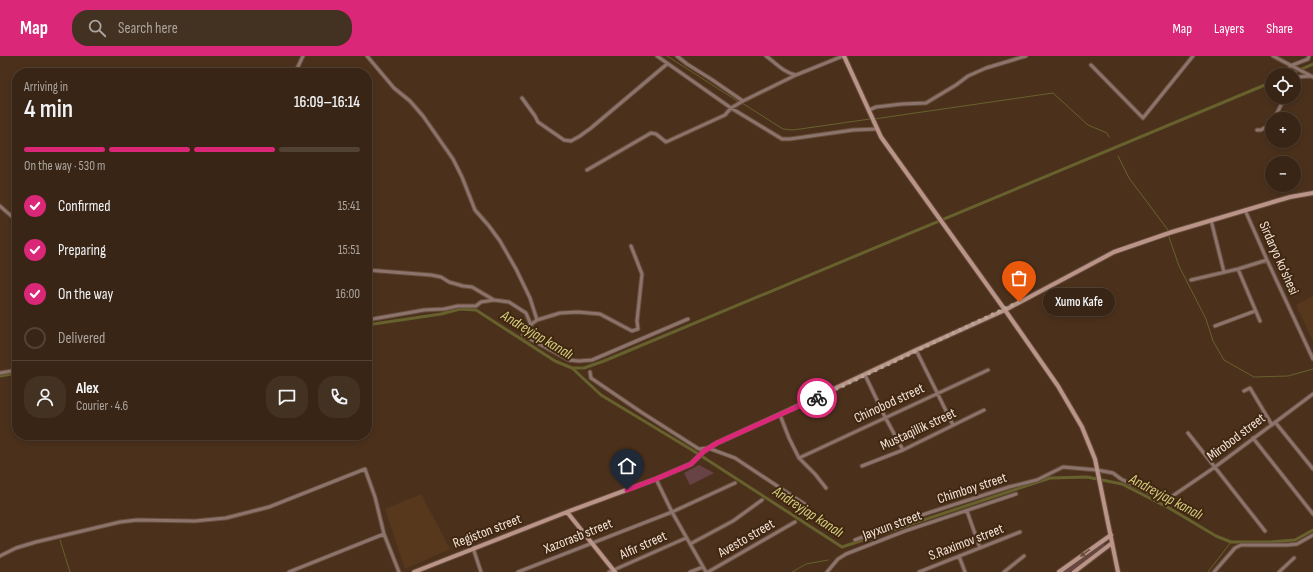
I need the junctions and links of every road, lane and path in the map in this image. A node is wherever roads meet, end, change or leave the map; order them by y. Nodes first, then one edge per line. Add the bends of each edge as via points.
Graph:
1 (303, 56) edge
2 (367, 56) edge
3 (657, 56) edge
4 (677, 56) edge
5 (766, 56) edge
6 (843, 56) edge
7 (1026, 56) edge
8 (1193, 56) edge
9 (1273, 56) edge
10 (1309, 56) edge
11 (668, 64) junction
12 (1091, 65) dead end
13 (1291, 66) junction
14 (297, 68) edge
15 (796, 75) junction
16 (1312, 76) edge
17 (1301, 78) edge
18 (522, 98) dead end
19 (743, 101) junction
20 (731, 108) junction
21 (869, 111) junction
22 (1265, 127) edge
23 (877, 129) junction
24 (1257, 130) dead end
25 (587, 170) dead end
26 (1313, 193) edge
27 (0, 206) edge
28 (1246, 210) junction
29 (12, 217) edge
30 (1211, 220) junction
31 (631, 246) dead end
32 (1267, 260) junction
33 (1238, 269) junction
34 (372, 270) edge
35 (1224, 272) junction
36 (1191, 280) dead end
37 (494, 300) junction
38 (1005, 310) junction
39 (1255, 311) junction
40 (372, 319) edge
41 (688, 319) dead end
42 (537, 320) junction
43 (1260, 321) dead end
44 (531, 325) junction
45 (1215, 326) dead end
46 (916, 350) junction
47 (1313, 359) edge
48 (988, 370) dead end
49 (12, 371) edge
50 (590, 372) dead end
51 (0, 373) edge
52 (865, 375) junction
53 (1244, 391) dead end
54 (937, 392) junction
55 (1313, 394) edge
56 (984, 410) dead end
57 (780, 414) junction
58 (885, 417) junction
59 (1274, 423) junction
60 (953, 425) junction
61 (1188, 433) dead end
62 (1253, 438) junction
63 (706, 450) junction
64 (903, 450) junction
65 (799, 458) junction
66 (862, 466) dead end
67 (1215, 467) junction
68 (1313, 469) edge
69 (1097, 470) junction
70 (656, 479) junction
71 (735, 483) dead end
72 (826, 488) dead end
73 (1016, 494) dead end
74 (1171, 497) joint
75 (762, 500) dead end
76 (806, 505) dead end
77 (967, 511) junction
78 (567, 512) junction
79 (672, 512) junction
80 (1313, 514) edge
81 (795, 522) dead end
82 (1265, 531) dead end
83 (1020, 532) dead end
84 (384, 534) junction
85 (1111, 535) junction
86 (1313, 535) edge
87 (686, 538) junction
88 (855, 540) dead end
89 (591, 543) junction
90 (1112, 543) junction
91 (690, 544) junction
92 (473, 548) junction
93 (980, 548) junction
94 (0, 556) edge
95 (959, 556) junction
96 (1024, 556) dead end
97 (1294, 558) dead end
98 (703, 567) junction
99 (614, 571) edge
100 (289, 572) edge
101 (399, 572) edge
102 (414, 572) edge
103 (481, 572) edge
104 (518, 572) edge
105 (609, 572) edge
106 (690, 572) edge
107 (707, 572) edge
108 (828, 572) edge
109 (919, 572) edge
110 (965, 572) edge
111 (1004, 572) edge
112 (1059, 572) edge
113 (1074, 572) edge
114 (1118, 572) edge
115 (1214, 572) edge
116 (1280, 572) edge

1 - 14 street
2 - 42 street via 394,88 423,116 453,159 475,210 500,241 516,269
3 - 11 street
4 - 19 street
5 - 15 street via 784,71
6 - 15 street
6 - 21 street
7 - 21 street via 980,70 926,103 876,107
8 - 12 street via 1143,118
9 - 13 street
10 - 13 street via 1308,59
11 - 18 street via 591,128 571,140 564,140 538,122
11 - 20 street
13 - 16 street
15 - 19 street
16 - 17 street
19 - 20 street
20 - 23 street via 782,139
20 - 25 street via 725,116 666,142 651,133
21 - 23 street
22 - 24 street
23 - 38 street via 900,165
26 - 28 street
27 - 29 street
28 - 30 street
28 - 32 street, Sirdaryo ko'shesi
30 - 35 street
30 - 38 street via 1114,252
31 - 42 street via 642,274 638,329 632,331 600,314 578,312 560,313
32 - 33 street
32 - 47 street, Sirdaryo ko'shesi
33 - 35 street
33 - 39 street
34 - 37 street via 441,277 449,282 472,287
35 - 36 street
37 - 40 street via 481,302 476,306 424,310
37 - 44 street via 508,302 526,313
38 - 46 street
38 - 69 street via 1058,386 1082,427
39 - 43 street
39 - 45 street
41 - 44 street via 592,360 579,362 561,357 524,336 526,328
42 - 44 street
46 - 52 street
46 - 54 street
48 - 54 street, Chinobod street
49 - 51 street
50 - 63 street via 592,378 641,412 700,449
52 - 57 street
52 - 58 street
53 - 59 street via 1250,388
54 - 58 street, Chinobod street
54 - 60 street
55 - 59 street, Mirobod street
56 - 60 street, Mustaqillik street
57 - 63 street
57 - 65 street
58 - 64 street
58 - 65 street, Chinobod street
59 - 62 street, Mirobod street
59 - 68 street
60 - 64 street, Mustaqillik street
61 - 67 street
62 - 67 street, Mirobod street
62 - 80 street
63 - 70 street, Registon street via 691,464
63 - 76 street via 735,458
64 - 66 street, Mustaqillik street
65 - 72 street
67 - 74 street, Mirobod street
67 - 82 street
69 - 74 street, Chimboy street via 1113,473 1162,499
69 - 85 street
69 - 88 street, Chimboy street via 1063,467 1036,480 907,520
70 - 78 street, Registon street
70 - 79 street
71 - 79 street, Xazorasb street
73 - 77 street, Jayxun street
75 - 91 street via 733,521
77 - 93 street
77 - 108 street, Jayxun street via 846,554 838,559
78 - 89 street
78 - 92 street, Registon street
79 - 87 street
79 - 89 street, Xazorasb street
81 - 107 street, Avesto street
83 - 93 street, S.Raximov street
84 - 94 street via 365,469 269,507 226,518 120,522 36,542
84 - 100 street
84 - 101 street
85 - 90 street
85 -> 112 street
86 - 115 street via 1297,544 1241,545 1234,548
87 - 91 street
87 - 99 street, Alfir street
89 - 99 street
89 - 104 street, Xazorasb street
90 - 113 street
90 - 114 street
91 - 98 street
92 - 102 street, Registon street
92 - 103 street
93 - 95 street, S.Raximov street
95 - 109 street, S.Raximov street
95 - 110 street
96 - 111 street
97 - 116 street
98 - 106 street, Avesto street
98 - 107 street
99 - 105 street, Alfir street

